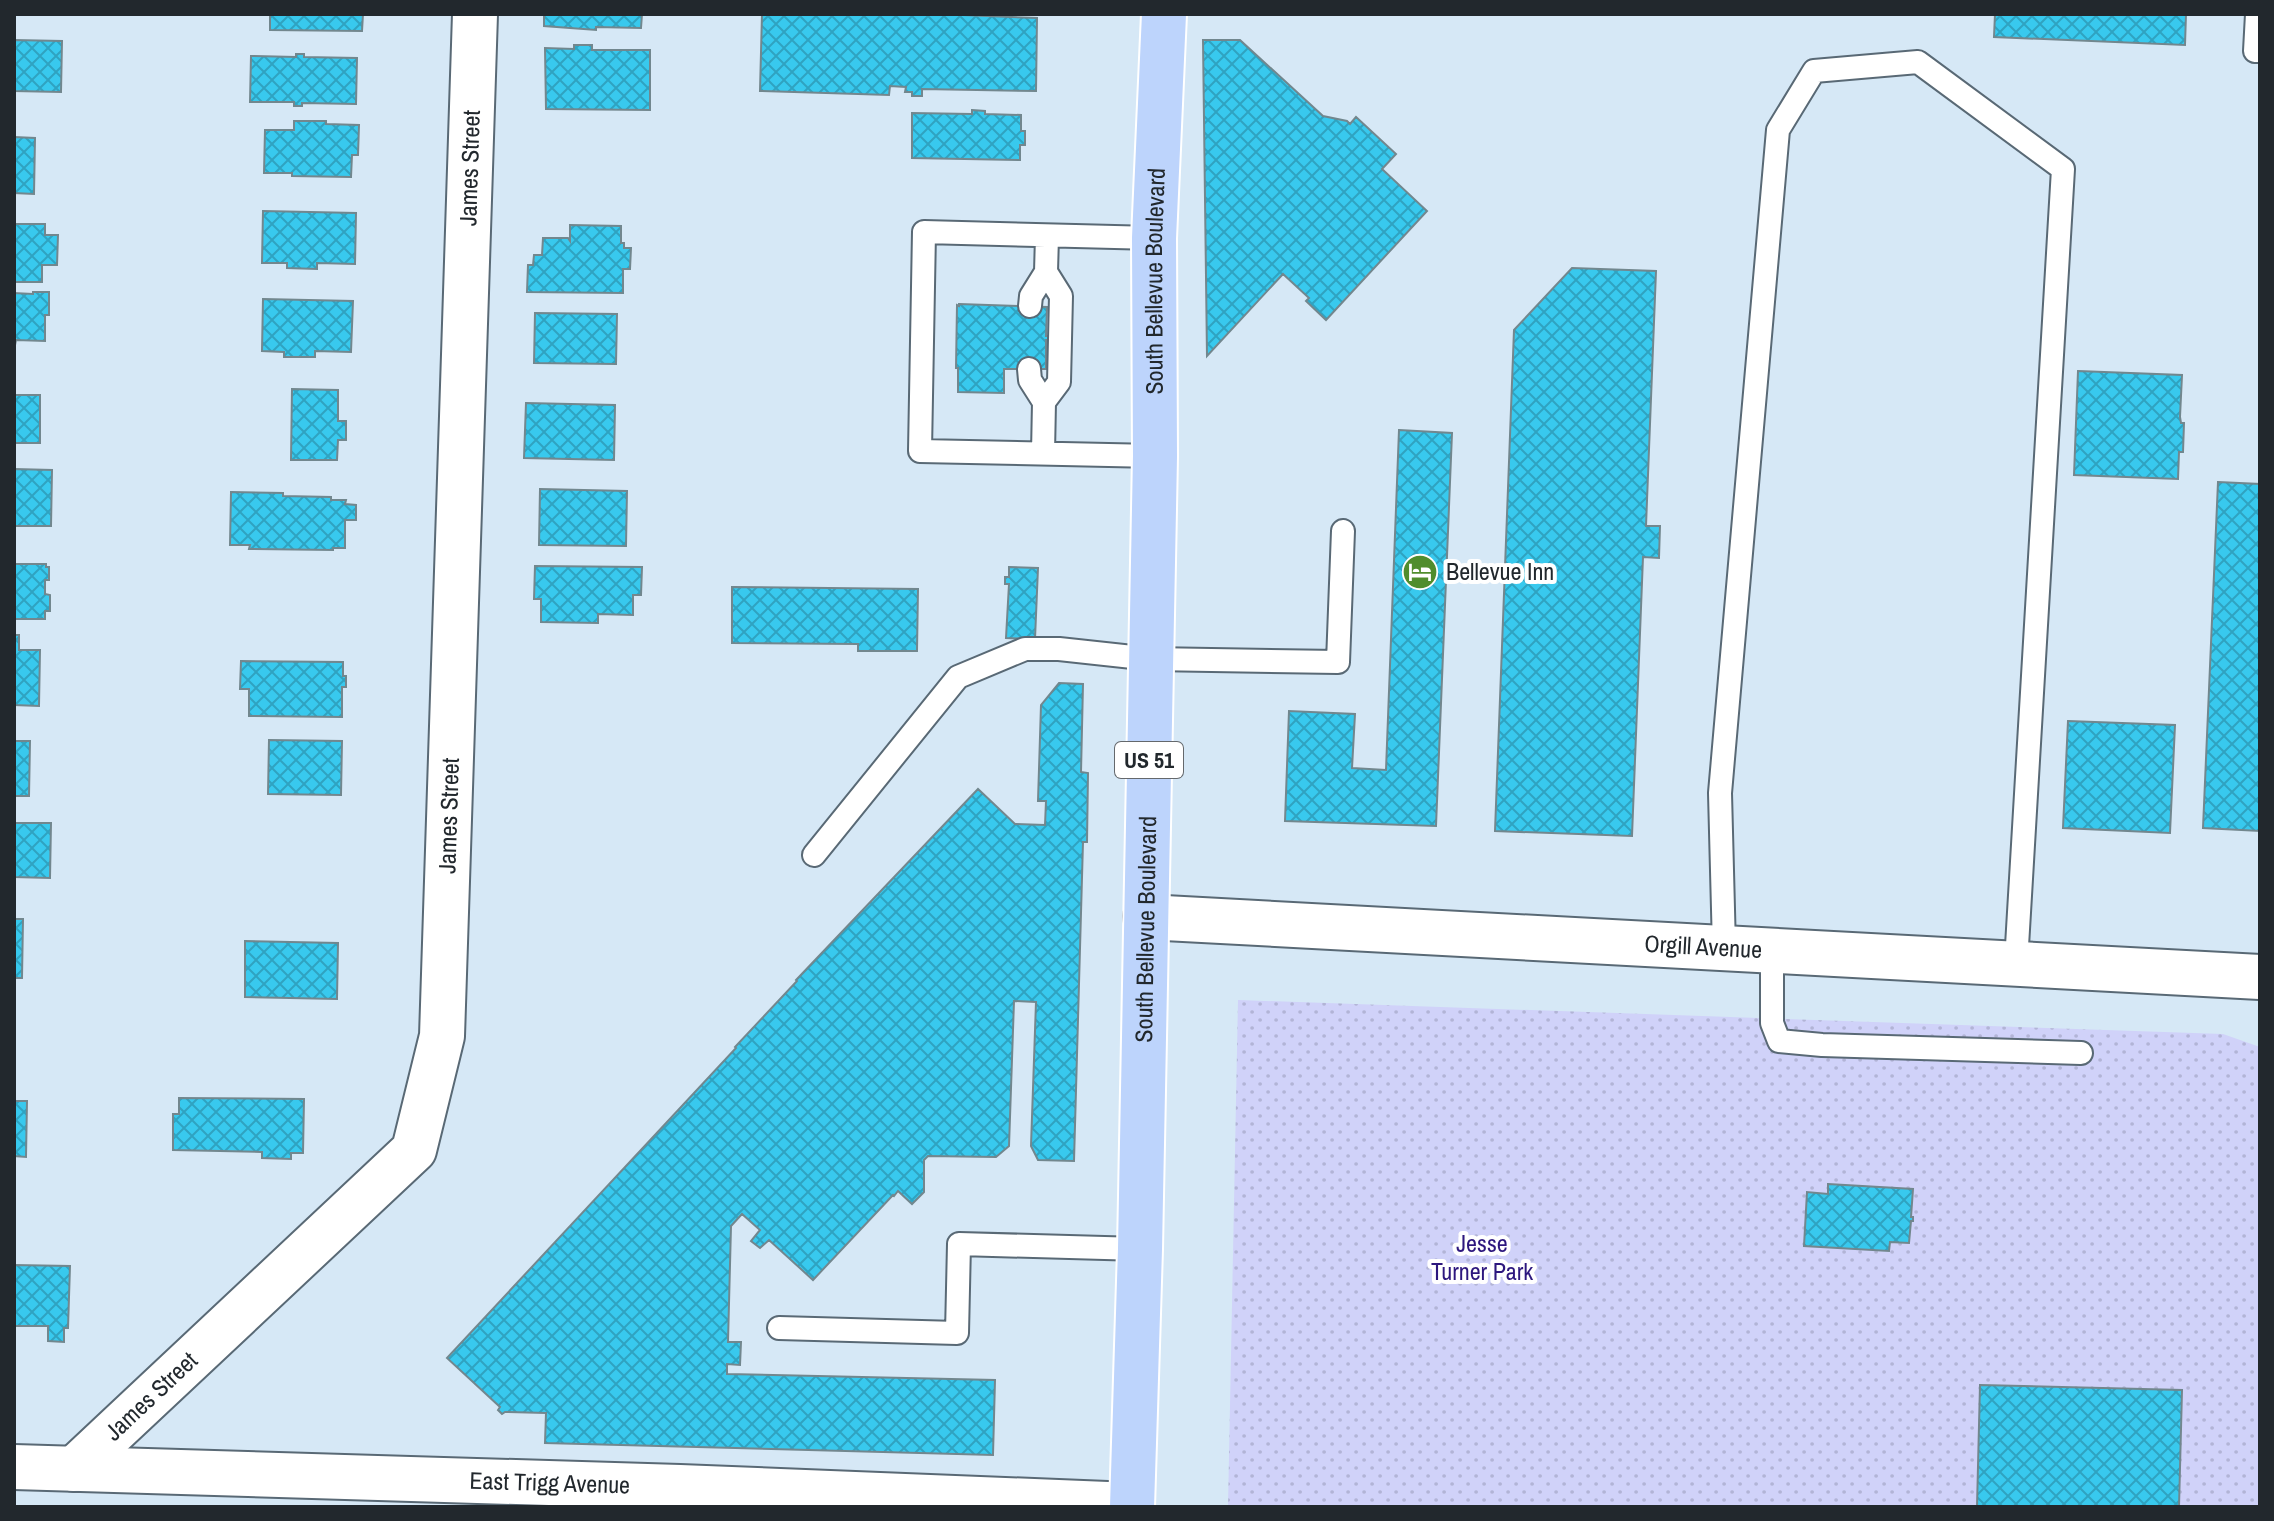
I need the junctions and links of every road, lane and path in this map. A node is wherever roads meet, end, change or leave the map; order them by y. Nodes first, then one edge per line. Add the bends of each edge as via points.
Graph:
1 (475, 14) edge
2 (1164, 14) edge
3 (2257, 14) edge
4 (2260, 51) edge
5 (1047, 236) junction
6 (1154, 238) junction
7 (1046, 272) junction
8 (1030, 306) dead end
9 (1029, 369) dead end
10 (1044, 402) junction
11 (1043, 453) junction
12 (1155, 456) junction
13 (1343, 531) dead end
14 (1151, 659) junction
15 (814, 855) dead end
16 (1146, 917) junction
17 (1724, 948) junction
18 (1772, 950) junction
19 (2016, 963) junction
20 (2260, 977) edge
21 (2081, 1053) dead end
22 (1140, 1249) junction
23 (779, 1328) dead end
24 (14, 1467) edge
25 (74, 1469) junction
26 (679, 1497) edge
27 (896, 1501) edge
28 (1132, 1506) edge

1 - 25 street, James Street via 442,1036 414,1150
2 - 6 main road, South Bellevue Boulevard / US 51
3 - 4 lane via 2255,51
5 - 6 lane
5 - 7 lane
5 - 11 lane via 924,232 923,263 920,451
6 - 12 main road, South Bellevue Boulevard / US 51
7 - 8 lane
7 - 10 lane via 1061,296 1059,382
9 - 10 lane
10 - 11 lane
11 - 12 lane
12 - 14 main road, South Bellevue Boulevard / US 51
13 - 14 lane via 1338,662
14 - 15 lane via 1025,649 958,677
14 - 16 main road, South Bellevue Boulevard / US 51
16 - 17 street, Orgill Avenue
16 - 22 main road, South Bellevue Boulevard / US 51
17 - 18 street, Orgill Avenue
17 - 19 lane via 1720,793 1778,130 1814,71 1918,62 2063,169
18 - 19 street, Orgill Avenue
18 - 21 lane via 1772,1023 1779,1041
19 - 20 street, Orgill Avenue
22 - 23 lane via 959,1244 957,1333
22 - 28 main road, South Bellevue Boulevard / US 51
24 - 25 street, East Trigg Avenue
25 - 26 street, East Trigg Avenue
26 - 27 street, East Trigg Avenue
27 - 28 street, East Trigg Avenue

